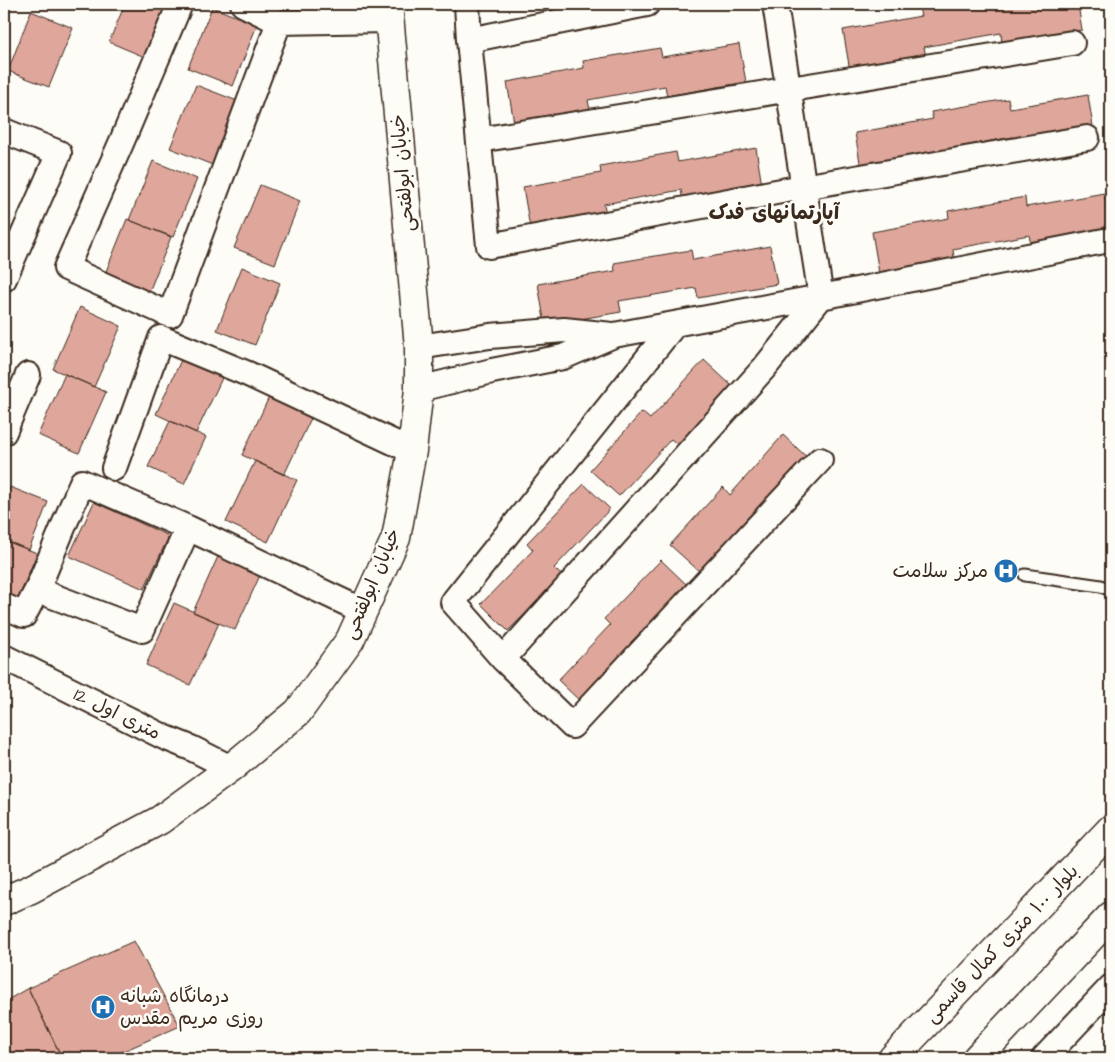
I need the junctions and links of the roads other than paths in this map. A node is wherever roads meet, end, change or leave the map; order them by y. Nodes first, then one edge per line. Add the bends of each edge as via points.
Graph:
1 (180, 4) edge
2 (243, 4) edge
3 (467, 4) edge
4 (647, 4) edge
5 (775, 4) edge
6 (388, 12) edge
7 (279, 22) junction
8 (469, 40) junction
9 (1072, 43) dead end
10 (788, 88) junction
11 (4, 131) edge
12 (1087, 138) dead end
13 (479, 140) junction
14 (803, 187) junction
15 (1104, 241) dead end
16 (4, 279) edge
17 (821, 297) junction
18 (675, 324) junction
19 (614, 335) junction
20 (419, 347) junction
21 (28, 375) dead end
22 (419, 389) junction
23 (4, 432) edge
24 (412, 451) junction
25 (820, 460) dead end
26 (114, 468) dead end
27 (188, 528) junction
28 (1025, 574) dead end
29 (37, 590) junction
30 (1111, 590) edge
31 (4, 606) edge
32 (363, 611) junction
33 (4, 657) edge
34 (503, 659) junction
35 (231, 768) junction
36 (1111, 829) edge
37 (4, 901) edge
38 (1111, 916) edge
39 (1111, 987) edge
40 (893, 1058) edge
41 (977, 1058) edge
42 (1044, 1058) edge

1 - 7 street via 66,268 170,315
2 - 7 street
3 - 8 street
4 - 8 street
5 - 10 street
6 - 7 street
6 - 20 street, خیابان ابولفتحی
8 - 13 street
9 - 10 street
10 - 13 street
10 - 14 street
11 - 16 street via 59,153
12 - 14 street
13 - 14 street via 489,246
14 - 17 street
15 - 17 street
17 - 18 street
17 - 34 street via 765,367
18 - 19 street
18 - 34 street via 453,602
19 - 20 street via 564,330 490,336
19 - 22 street via 563,357
20 - 22 street, خیابان ابولفتحی
21 - 23 street
22 - 24 street, خیابان ابولفتحی
24 - 26 street via 248,374 161,338
24 - 32 street, خیابان ابولفتحی via 396,538
25 - 34 street via 572,726
27 - 29 street via 142,630
27 - 29 street via 82,482
27 - 32 street
28 - 30 lane
29 - 31 street via 24,615
32 - 35 street, خیابان ابولفتحی via 350,640 298,712
33 - 35 street, 12 متری اول
35 - 37 street, خیابان ابولفتحی via 160,820
36 - 40 street, بلوار ۱۰۰ متری کمال قاسمی
38 - 41 street
39 - 42 street

